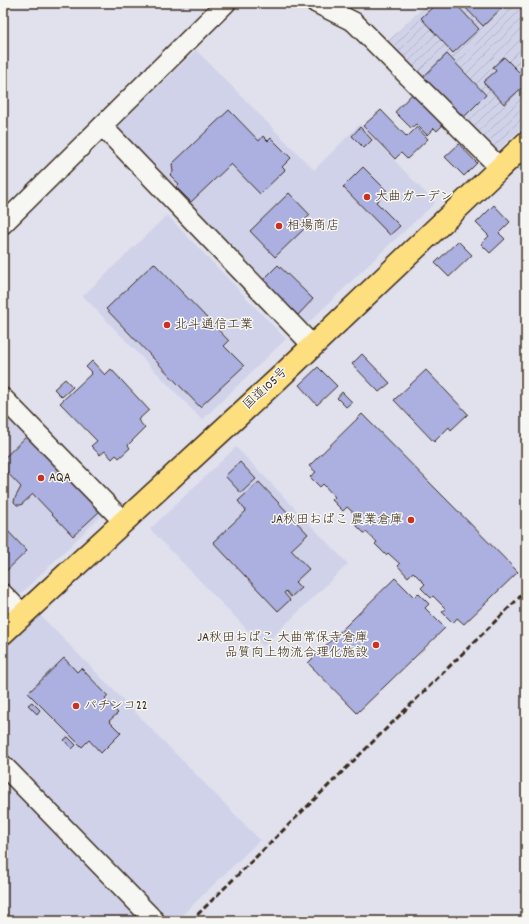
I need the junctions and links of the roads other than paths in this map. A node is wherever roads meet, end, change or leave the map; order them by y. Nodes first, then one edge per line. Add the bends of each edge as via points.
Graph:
1 (226, 3) edge
2 (316, 3) edge
3 (102, 126) junction
4 (526, 143) edge
5 (500, 168) junction
6 (3, 224) edge
7 (312, 346) junction
8 (3, 398) edge
9 (123, 520) junction
10 (3, 594) edge
11 (23, 614) junction
12 (3, 633) edge
13 (3, 764) edge
14 (155, 921) edge

1 - 3 street
2 - 5 street via 354,22
3 - 6 street
3 - 7 street
4 - 5 highway, 国道105号
5 - 7 highway, 国道105号
7 - 9 highway, 国道105号
8 - 9 street
9 - 11 highway, 国道105号
10 - 11 street
11 - 12 highway, 国道105号
13 - 14 street

